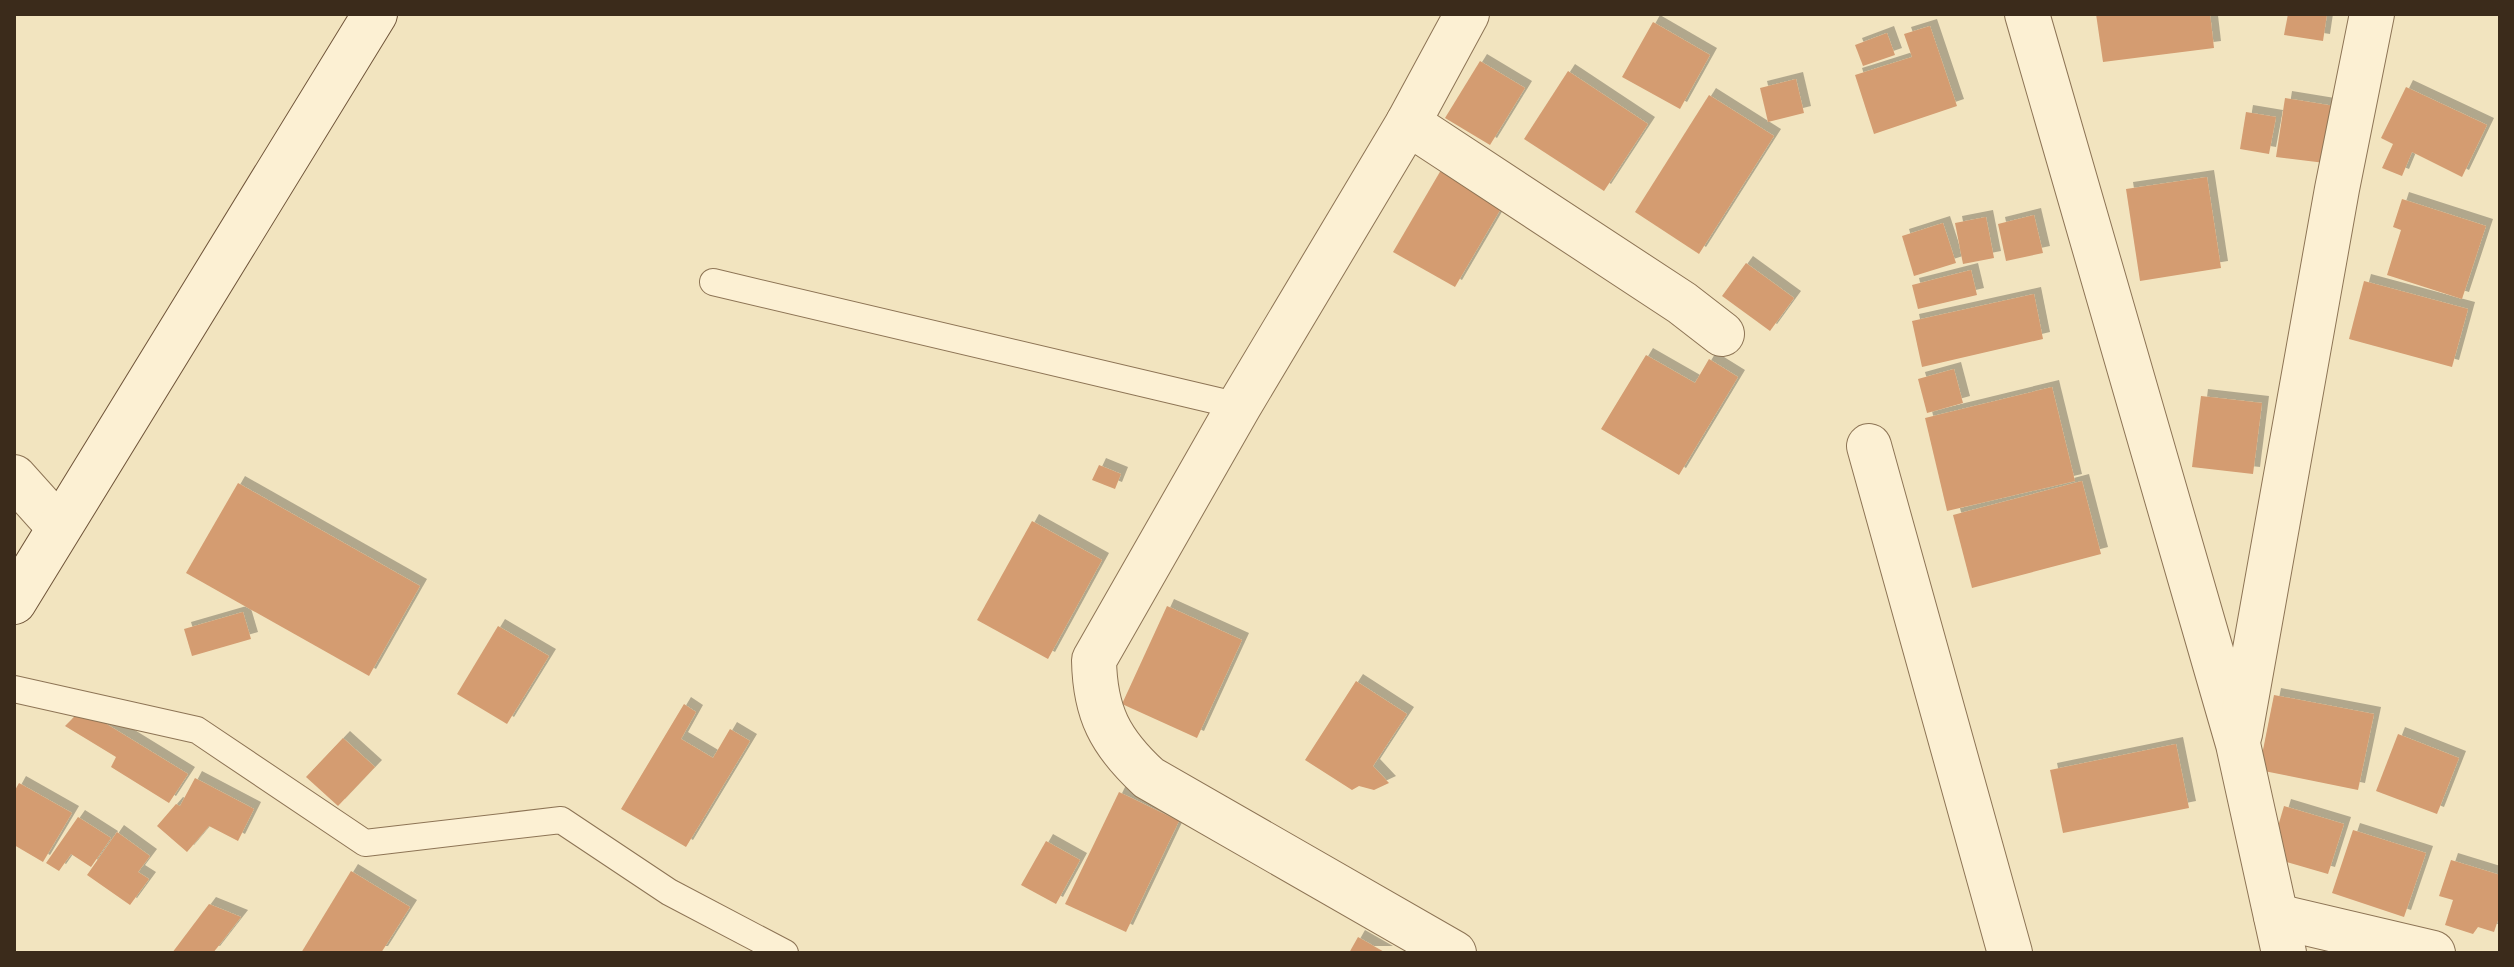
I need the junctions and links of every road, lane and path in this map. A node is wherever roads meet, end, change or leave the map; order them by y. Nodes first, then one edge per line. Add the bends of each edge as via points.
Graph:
1 (375, 14) edge
2 (1467, 14) edge
3 (2027, 14) edge
4 (2372, 14) edge
5 (1408, 123) junction
6 (713, 282) dead end
7 (1722, 334) dead end
8 (1239, 406) junction
9 (1869, 446) dead end
10 (14, 477) edge
11 (59, 527) junction
12 (14, 602) edge
13 (14, 689) edge
14 (2238, 744) junction
15 (2280, 935) edge
16 (785, 953) edge
17 (1454, 953) edge
18 (2010, 953) edge
19 (2433, 953) edge

1 - 11 street
2 - 5 street
3 - 14 street
4 - 14 street
5 - 7 street
5 - 8 street
6 - 8 lane
8 - 17 street via 1094,660 1101,713 1128,760 1149,778
9 - 18 street
10 - 11 street
11 - 12 street
13 - 16 lane via 197,730 365,843 561,820 669,892
14 - 15 street
15 - 19 street

